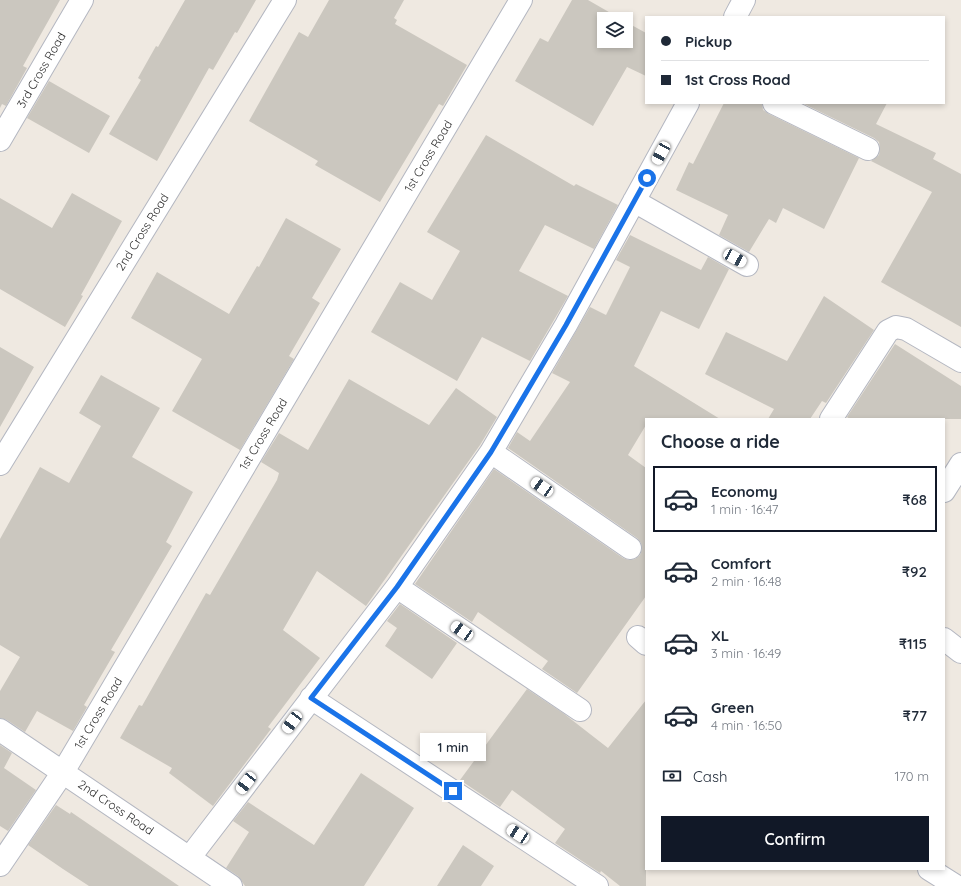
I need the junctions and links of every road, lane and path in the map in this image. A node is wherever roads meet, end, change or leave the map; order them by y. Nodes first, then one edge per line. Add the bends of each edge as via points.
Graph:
1 (82, 0) edge
2 (285, 0) edge
3 (521, 0) edge
4 (744, 0) edge
5 (736, 16) edge
6 (687, 104) edge
7 (776, 104) edge
8 (0, 140) edge
9 (868, 150) dead end
10 (634, 202) junction
11 (747, 265) dead end
12 (961, 361) edge
13 (832, 418) edge
14 (491, 452) junction
15 (0, 464) edge
16 (961, 464) edge
17 (945, 488) edge
18 (630, 548) dead end
19 (397, 587) junction
20 (945, 640) edge
21 (961, 652) edge
22 (311, 698) junction
23 (580, 710) dead end
24 (0, 730) edge
25 (63, 772) junction
26 (190, 856) junction
27 (0, 865) edge
28 (931, 870) edge
29 (231, 886) edge
30 (597, 886) edge
31 (956, 886) edge

1 - 8 street, 3rd Cross Road
2 - 15 street, 2nd Cross Road
3 - 25 street, 1st Cross Road
4 - 5 street
6 - 10 street
7 - 9 street
10 - 11 street
10 - 14 street via 566,325
12 - 13 street via 906,329 896,327 888,331
14 - 18 street
14 - 19 street
16 - 17 street
19 - 22 street
19 - 23 street
20 - 21 street
22 - 26 street
22 - 30 street
24 - 25 street, 2nd Cross Road
25 - 26 street, 2nd Cross Road
25 - 27 street, 1st Cross Road
26 - 29 street, 2nd Cross Road
28 - 31 street

